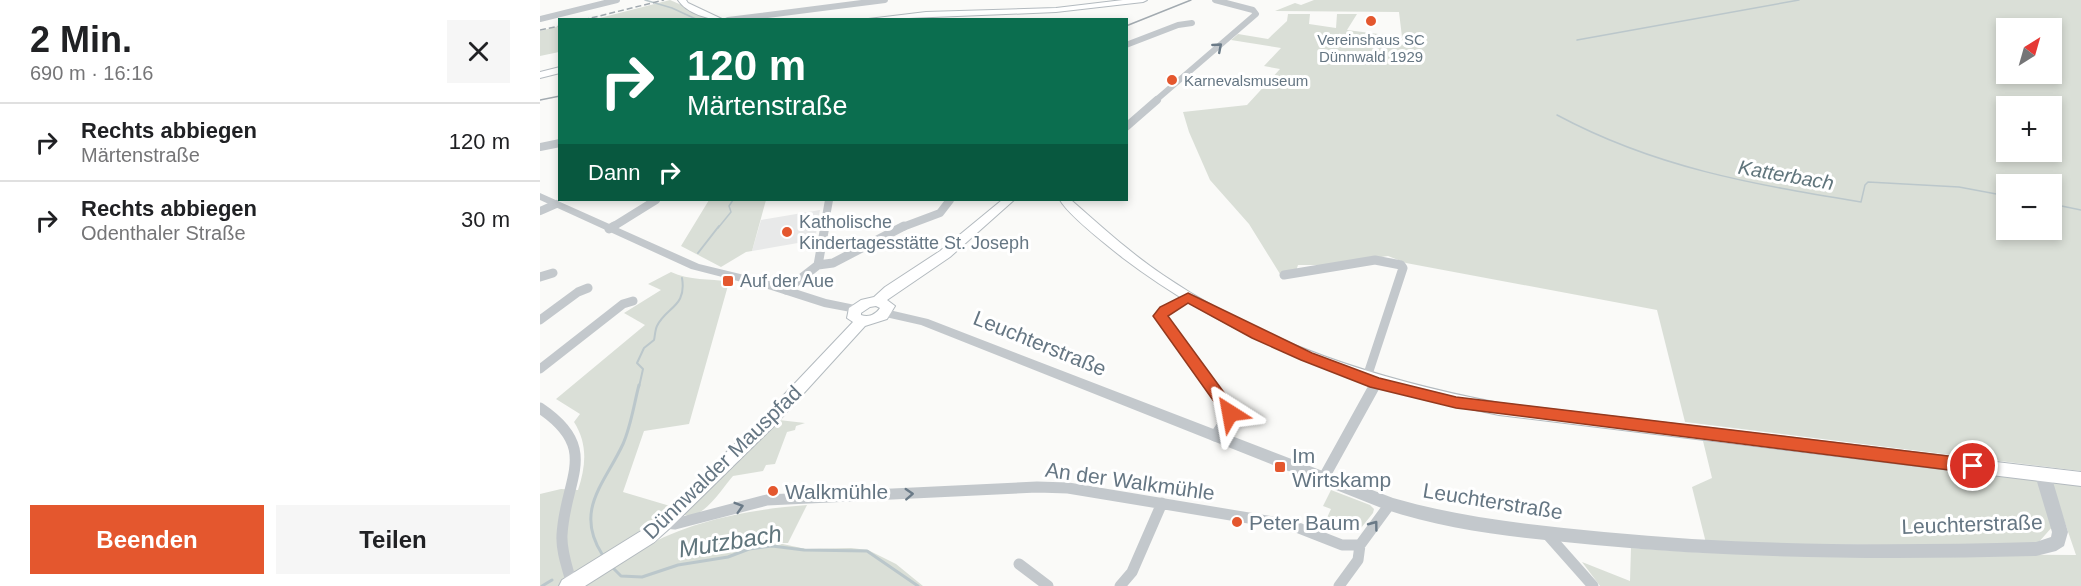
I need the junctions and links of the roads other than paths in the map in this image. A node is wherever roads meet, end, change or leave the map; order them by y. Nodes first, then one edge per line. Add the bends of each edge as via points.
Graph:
1 (617, 0) edge
2 (682, 0) edge
3 (885, 0) edge
4 (1019, 0) edge
5 (1143, 0) edge
6 (1215, 0) edge
7 (1026, 12) junction
8 (1046, 15) edge
9 (715, 18) edge
10 (744, 18) edge
11 (886, 18) edge
12 (540, 19) edge
13 (1192, 23) dead end
14 (1128, 44) edge
15 (558, 70) edge
16 (540, 75) edge
17 (1128, 125) edge
18 (558, 143) edge
19 (540, 147) edge
20 (540, 196) edge
21 (655, 201) edge
22 (829, 201) edge
23 (949, 201) edge
24 (1007, 201) edge
25 (1066, 201) edge
26 (556, 204) junction
27 (540, 211) edge
28 (609, 229) junction
29 (818, 265) junction
30 (553, 273) dead end
31 (1284, 275) dead end
32 (540, 278) edge
33 (588, 288) dead end
34 (786, 290) junction
35 (1188, 297) junction
36 (633, 300) dead end
37 (881, 307) junction
38 (858, 315) junction
39 (540, 320) edge
40 (540, 369) edge
41 (1371, 381) junction
42 (540, 408) edge
43 (1215, 436) junction
44 (2043, 475) junction
45 (1323, 479) junction
46 (2081, 479) edge
47 (1162, 503) junction
48 (1390, 504) junction
49 (664, 523) junction
50 (1547, 534) junction
51 (1360, 544) junction
52 (1020, 564) dead end
53 (571, 585) edge
54 (1048, 586) edge
55 (1120, 586) edge
56 (1339, 586) edge
57 (1593, 586) edge

1 - 12 street
2 - 9 main road
3 - 10 street
4 - 7 main road
5 - 8 main road
17 -> 6 street via 1256,12
7 - 8 main road
7 - 11 main road
13 - 14 street
15 - 16 main road
18 - 19 street
20 - 26 street
21 - 28 street
22 - 29 street
23 - 29 street via 940,213 902,227 833,263
24 - 37 main road via 945,254 890,290
25 - 35 main road via 1107,238
26 - 27 street
26 - 28 street
28 - 34 street via 695,267
29 - 34 street
30 - 32 street
31 - 41 street via 1375,260 1401,265
33 - 39 street
34 - 38 street
35 - 41 main road via 1257,334
35 - 43 street via 1160,316 1229,409
36 - 40 street
37 - 38 main road via 872,321
37 - 43 street, Leuchterstraße
38 - 49 main road, Dünnwalder Mauspfad via 767,423
41 - 44 main road via 1499,410
41 - 45 street
42 - 53 street via 557,417 575,447 576,464 562,538
43 - 45 street, Leuchterstraße
44 - 46 main road
44 - 50 street, Leuchterstraße via 2060,532 2058,541 2036,549 1715,548
45 - 48 street, Leuchterstraße
49 -> 47 street, An der Walkmühle via 686,522 767,500 1037,487
47 - 51 street, An der Walkmühle via 1291,525 1342,545
47 - 55 street via 1132,572
48 - 50 street, Leuchterstraße via 1439,517
51 -> 48 street
49 - 53 main road, Dünnwalder Mauspfad
50 - 57 street
51 - 56 street via 1358,560
52 - 54 street

